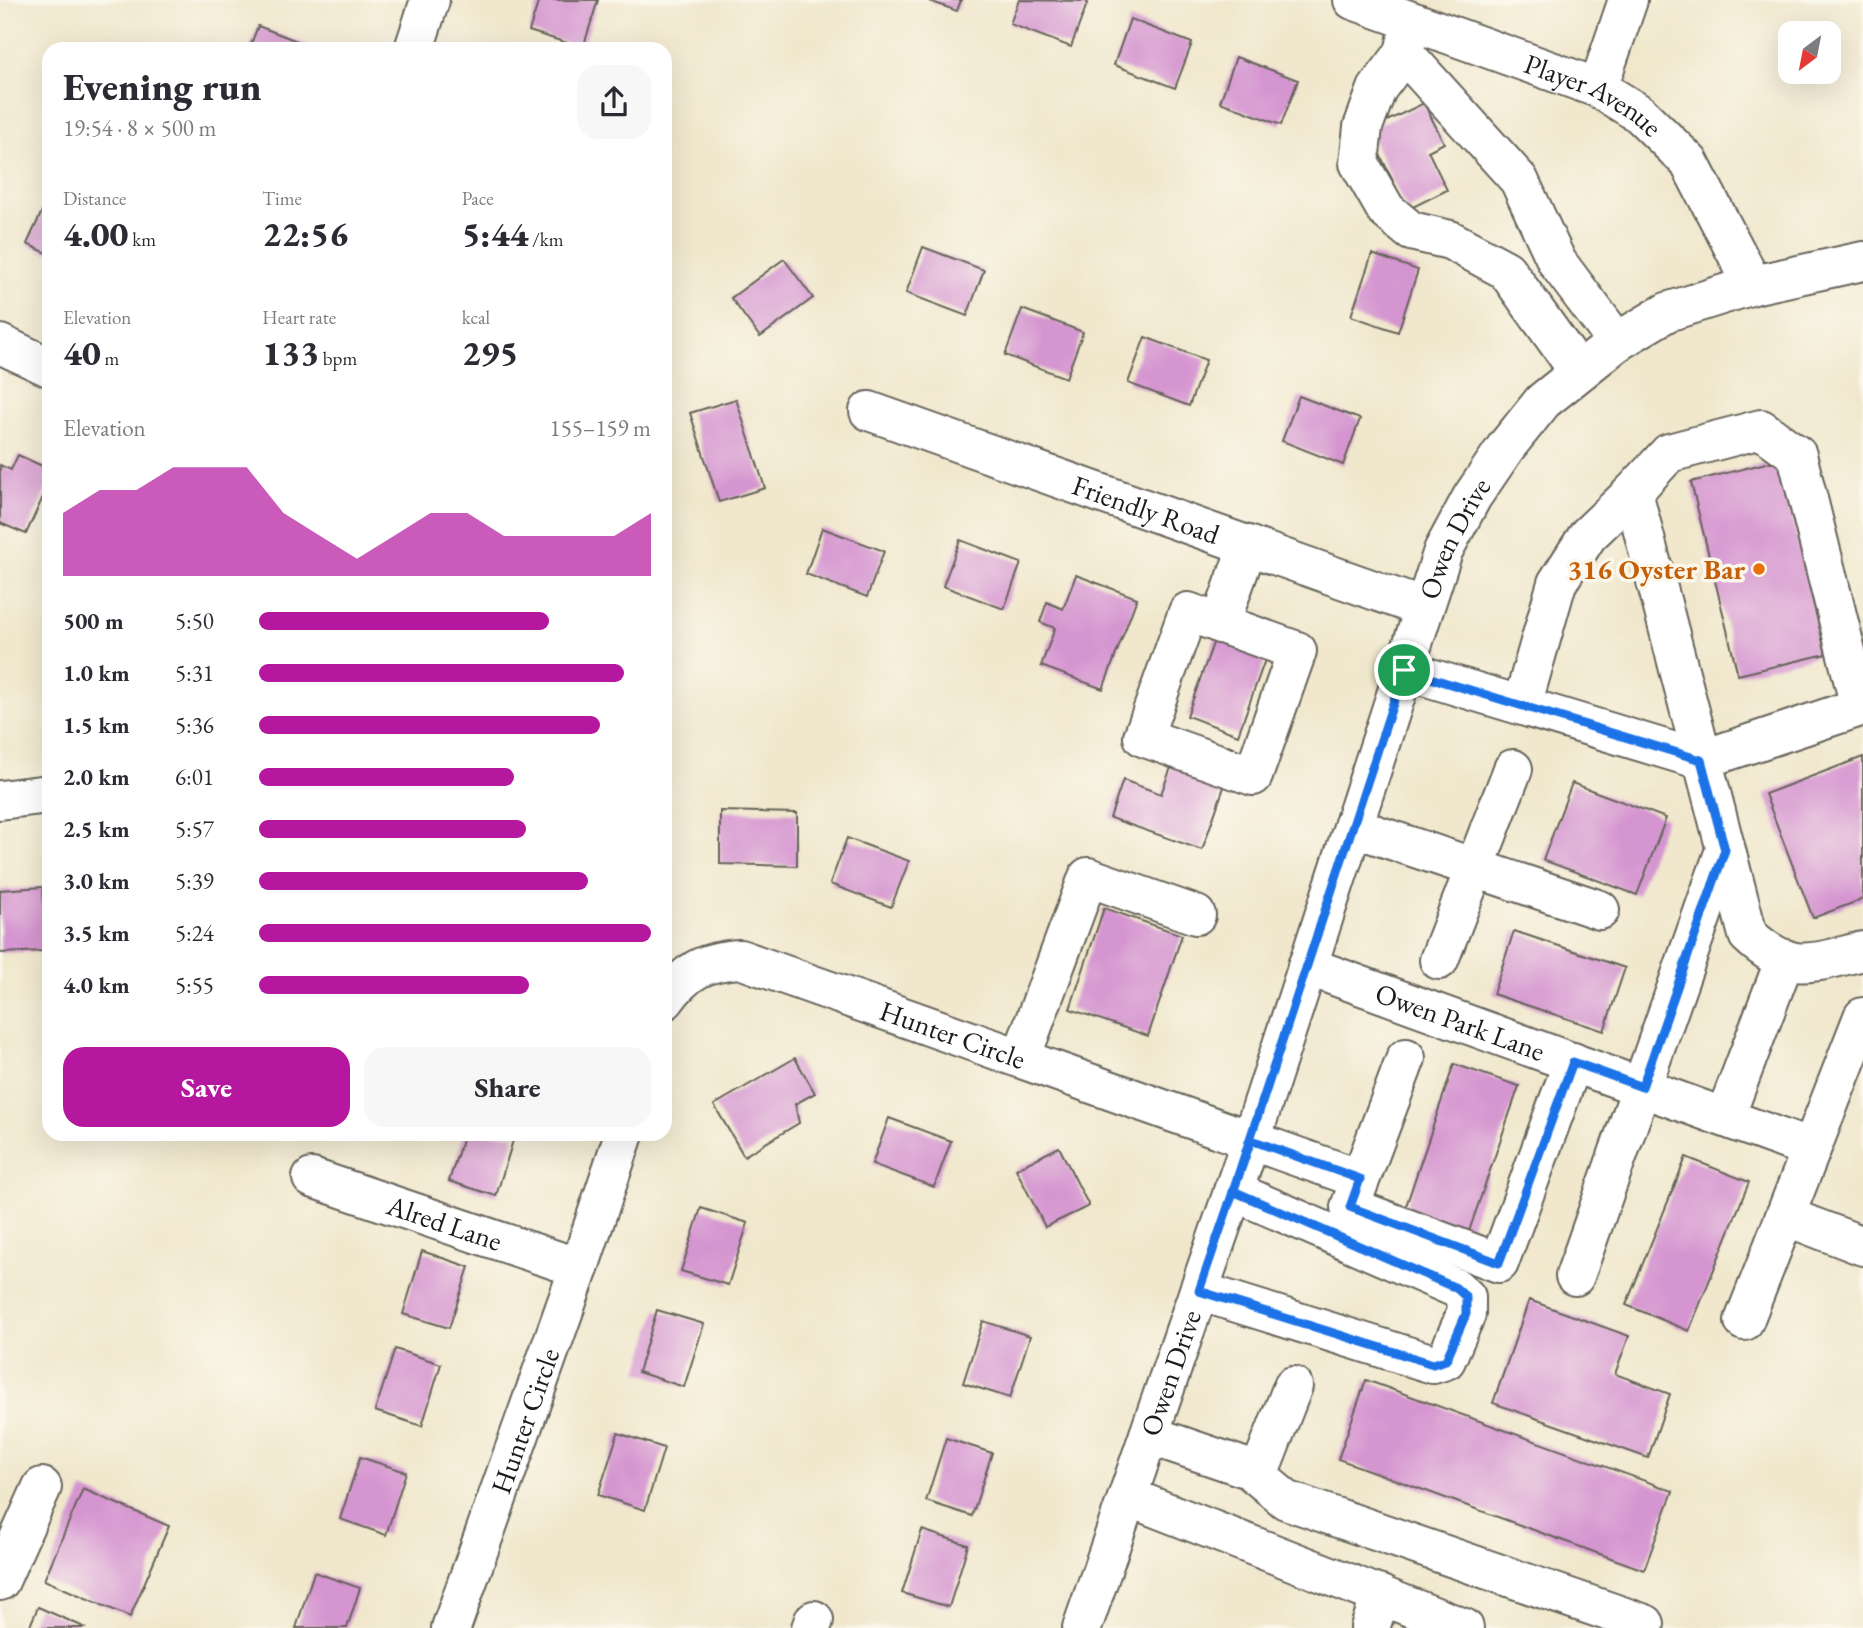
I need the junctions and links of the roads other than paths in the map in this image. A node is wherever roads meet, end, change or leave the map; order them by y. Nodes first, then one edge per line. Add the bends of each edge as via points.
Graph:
1 (430, 0) edge
2 (1628, 0) edge
3 (1389, 17) edge
4 (416, 42) edge
5 (1598, 88) junction
6 (1548, 243) junction
7 (1863, 261) edge
8 (1506, 270) junction
9 (1753, 285) junction
10 (1617, 342) junction
11 (0, 344) edge
12 (42, 364) edge
13 (1579, 372) junction
14 (869, 411) dead end
15 (1633, 492) junction
16 (1248, 545) junction
17 (1424, 608) junction
18 (1220, 624) junction
19 (1404, 670) junction
20 (1522, 705) junction
21 (1701, 760) junction
22 (1513, 769) dead end
23 (42, 795) edge
24 (0, 800) edge
25 (1353, 827) junction
26 (1725, 850) junction
27 (1474, 868) junction
28 (1600, 910) dead end
29 (1196, 915) dead end
30 (1863, 951) edge
31 (1785, 959) junction
32 (1439, 960) dead end
33 (1307, 966) junction
34 (672, 991) edge
35 (1863, 1017) edge
36 (1021, 1058) junction
37 (1406, 1058) dead end
38 (1573, 1062) junction
39 (1642, 1087) junction
40 (1725, 1117) junction
41 (1251, 1140) junction
42 (622, 1141) edge
43 (1811, 1149) junction
44 (312, 1178) dead end
45 (1360, 1179) junction
46 (1233, 1191) junction
47 (1785, 1216) junction
48 (1863, 1246) edge
49 (579, 1268) junction
50 (1574, 1276) dead end
51 (1199, 1291) junction
52 (1744, 1321) dead end
53 (1293, 1386) dead end
54 (1149, 1435) junction
55 (1258, 1476) junction
56 (42, 1487) dead end
57 (1128, 1497) junction
58 (0, 1581) edge
59 (1376, 1612) edge
60 (1645, 1624) dead end
61 (451, 1628) edge
62 (1082, 1628) edge
63 (1464, 1628) edge

1 - 4 street
2 - 5 street
3 - 5 street, Player Avenue
3 - 6 street via 1519,180
3 - 8 street via 1359,163 1386,210 1411,232 1450,240
5 - 9 street, Player Avenue via 1640,114 1689,162
6 - 8 street
6 - 10 street
7 - 9 street, Owen Drive
8 - 13 street
9 - 10 street, Owen Drive via 1667,312
10 - 13 street, Owen Drive
11 - 12 street
13 - 17 street, Owen Drive via 1543,401 1472,497 1443,551
14 - 16 street, Friendly Road
15 - 20 street via 1588,535 1557,583
15 - 21 street
15 - 21 street via 1669,453 1761,429 1797,456 1860,707
16 - 17 street, Friendly Road
16 - 18 street
17 - 19 street, Owen Drive
18 - 18 street via 1297,651 1253,776 1143,737 1188,612
19 - 20 street
19 - 25 street, Owen Drive
20 - 21 street
21 - 26 street
22 - 27 street
23 - 24 street
25 - 27 street
25 - 33 street, Owen Drive
26 - 31 street via 1748,935 1768,953
26 - 39 street
27 - 28 street
27 - 32 street
29 - 36 street via 1088,877
30 - 31 street via 1819,962
31 - 40 street
33 - 38 street, Owen Park Lane
33 - 41 street, Owen Drive
34 - 36 street, Hunter Circle via 696,969 717,960 740,958
35 - 43 street
36 - 41 street, Hunter Circle
37 - 45 street
38 - 39 street, Owen Park Lane
38 - 45 street via 1499,1263 1350,1207
39 - 40 street, Owen Park Lane
39 - 50 street
40 - 43 street, Owen Park Lane
41 - 45 street, Hunter Circle
41 - 46 street, Owen Drive
42 - 49 street, Hunter Circle
43 - 47 street
44 - 49 street, Alred Lane
46 - 51 street, Owen Drive
46 - 51 street via 1456,1288 1466,1297 1466,1314 1446,1360 1433,1364
47 - 48 street
47 - 52 street
49 - 61 street, Hunter Circle
51 - 54 street, Owen Drive
53 - 55 street
54 - 55 street
54 - 57 street, Owen Drive
55 - 60 street via 1286,1500
56 - 58 street
57 - 59 street
57 - 62 street, Owen Drive
59 - 63 street

